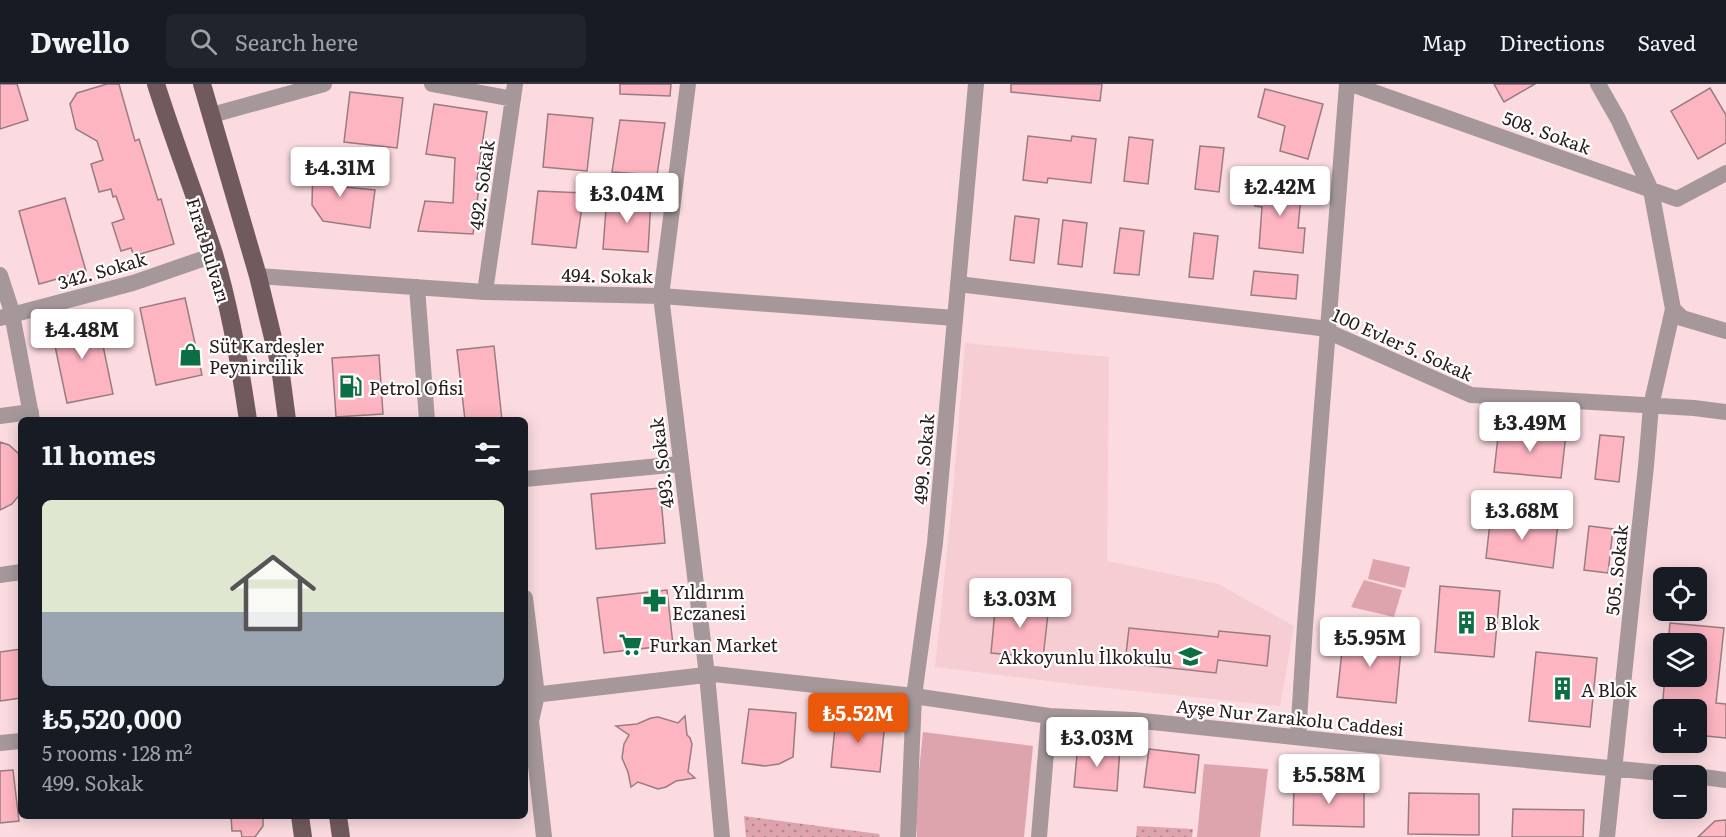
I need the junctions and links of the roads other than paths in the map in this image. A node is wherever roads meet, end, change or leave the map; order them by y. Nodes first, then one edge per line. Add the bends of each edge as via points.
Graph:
1 (156, 84) edge
2 (202, 84) edge
3 (324, 84) edge
4 (432, 84) edge
5 (688, 84) edge
6 (976, 84) edge
7 (1349, 84) edge
8 (1598, 84) edge
9 (514, 92) edge
10 (212, 115) junction
11 (1726, 173) edge
12 (1650, 190) junction
13 (214, 255) junction
14 (0, 275) edge
15 (258, 276) junction
16 (958, 284) junction
17 (417, 287) junction
18 (485, 292) junction
19 (661, 296) junction
20 (1673, 309) junction
21 (6, 317) edge
22 (955, 318) junction
23 (1328, 331) junction
24 (1726, 331) edge
25 (1651, 406) junction
26 (1726, 412) edge
27 (0, 416) edge
28 (32, 416) edge
29 (248, 417) edge
30 (287, 417) edge
31 (427, 417) edge
32 (680, 464) junction
33 (528, 479) edge
34 (18, 572) edge
35 (0, 575) edge
36 (528, 647) edge
37 (707, 675) junction
38 (531, 696) edge
39 (914, 696) junction
40 (1049, 716) junction
41 (1298, 737) junction
42 (18, 741) edge
43 (0, 743) edge
44 (1614, 767) junction
45 (1653, 771) edge
46 (1707, 778) edge
47 (1726, 780) edge
48 (300, 819) edge
49 (338, 819) edge
50 (303, 837) edge
51 (341, 837) edge
52 (544, 837) edge
53 (722, 837) edge
54 (908, 837) edge
55 (1038, 837) edge
56 (1607, 837) edge

1 - 13 main road, Fırat Bulvarı
2 - 10 main road
3 - 10 street
4 - 9 street
5 - 19 street, 493. Sokak
6 - 16 street, 499. Sokak
7 - 12 street, 508. Sokak
7 - 23 street
8 - 12 street
9 - 18 street, 492. Sokak
10 - 15 main road
11 - 12 street, 508. Sokak via 1677,199
12 - 20 street
13 - 21 street, 342. Sokak via 133,283
13 - 29 main road, Fırat Bulvarı via 238,353
14 - 21 street
15 - 17 street, 494. Sokak
15 - 30 main road via 280,367
16 - 22 street, 499. Sokak
16 - 23 street, 100 Evler 5. Sokak
17 - 18 street, 494. Sokak
17 - 31 street
18 - 19 street, 494. Sokak
19 - 22 street, 494. Sokak
19 - 32 street, 493. Sokak
20 - 24 street via 1682,318
20 - 25 street, 505. Sokak
21 - 28 street
22 - 39 street, 499. Sokak via 935,543
23 - 25 street, 100 Evler 5. Sokak via 1471,395
23 - 41 street
25 - 26 street, 100 Evler 5. Sokak
25 - 44 street, 505. Sokak
27 - 28 street
32 - 33 street
32 - 37 street, 493. Sokak
34 - 35 street
36 - 38 street
37 - 38 street, Ayşe Nur Zarakolu Caddesi
37 - 39 street, Ayşe Nur Zarakolu Caddesi
37 - 53 street, 493. Sokak
38 - 52 street
39 - 40 street, Ayşe Nur Zarakolu Caddesi
39 - 54 street, 499. Sokak
40 - 41 street, Ayşe Nur Zarakolu Caddesi via 1133,720
40 - 55 street
41 - 44 street, Ayşe Nur Zarakolu Caddesi
42 - 43 street
44 - 45 street, Ayşe Nur Zarakolu Caddesi
44 - 56 street, 505. Sokak
46 - 47 street, Ayşe Nur Zarakolu Caddesi
48 - 50 main road
49 - 51 main road

